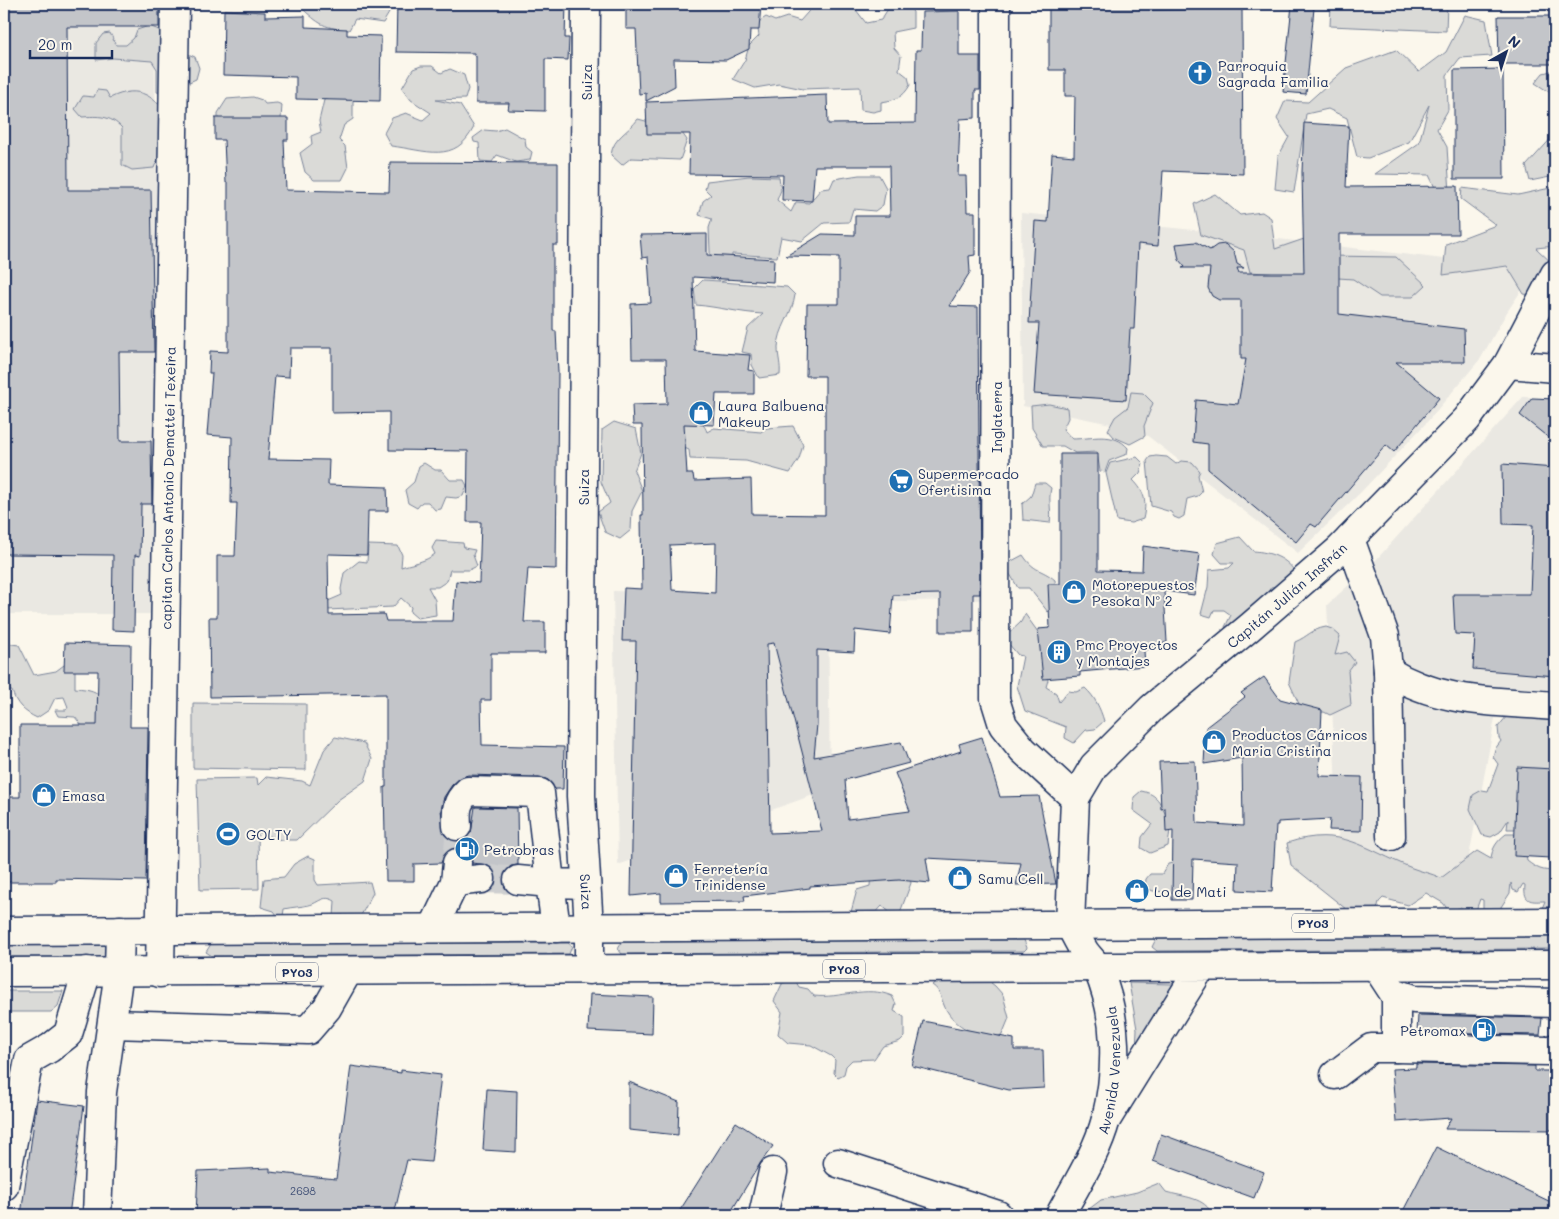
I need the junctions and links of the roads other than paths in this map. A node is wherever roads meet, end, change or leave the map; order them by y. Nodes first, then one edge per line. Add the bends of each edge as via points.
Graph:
1 (175, 4) edge
2 (586, 4) edge
3 (996, 4) edge
4 (1555, 274) edge
5 (1508, 364) junction
6 (1555, 368) edge
7 (1350, 538) junction
8 (1388, 671) junction
9 (1555, 706) edge
10 (540, 793) junction
11 (581, 796) junction
12 (1075, 798) junction
13 (457, 826) tunnel mouth
14 (1391, 836) dead end
15 (464, 875) tunnel mouth
16 (518, 880) tunnel mouth
17 (550, 883) junction
18 (586, 884) junction
19 (1555, 922) edge
20 (1070, 925) junction
21 (433, 928) junction
22 (556, 928) junction
23 (590, 928) junction
24 (120, 930) junction
25 (160, 930) junction
26 (4, 931) edge
27 (1555, 965) edge
28 (1376, 966) junction
29 (1098, 967) junction
30 (1201, 967) junction
31 (87, 970) junction
32 (590, 970) junction
33 (119, 971) junction
34 (348, 971) junction
35 (4, 972) edge
36 (160, 973) junction
37 (1396, 995) junction
38 (1555, 1003) edge
39 (112, 1024) junction
40 (1396, 1048) junction
41 (1555, 1048) edge
42 (1334, 1075) dead end
43 (1106, 1120) junction
44 (838, 1163) dead end
45 (773, 1172) dead end
46 (4, 1186) edge
47 (97, 1215) edge
48 (763, 1215) edge
49 (998, 1215) edge
50 (1060, 1215) edge

1 - 25 main road, capitan Carlos Antonio Demattei Texeira
2 - 11 main road, Suiza
3 - 12 main road, Inglaterra via 995,699 1003,725 1023,750
4 - 5 main road, Capitán Julián Insfrán
5 - 6 main road
5 - 7 main road, Capitán Julián Insfrán via 1467,419
7 - 8 main road via 1384,636
7 - 12 main road, Capitán Julián Insfrán via 1152,708 1094,766
8 - 9 main road via 1429,692 1454,698
8 - 14 main road
10 - 11 main road
10 - 13 main road via 468,790 456,808
10 - 17 main road
11 - 18 main road, Suiza
12 - 20 main road, Capitán Julián Insfrán
15 - 21 main road
16 - 17 main road
17 - 18 main road
17 - 22 main road
18 - 23 main road, Suiza
19 - 20 main road, PY03
20 - 23 main road, PY03
20 - 29 main road, Avenida Venezuela
21 - 22 main road, PY03
21 - 25 main road, PY03
22 - 23 main road, PY03
23 - 32 main road, Suiza
24 - 25 main road, PY03
24 - 26 main road, PY03
24 - 33 main road
25 - 36 main road, capitan Carlos Antonio Demattei Texeira
27 - 28 main road, PY03
28 - 30 main road, PY03
28 - 37 main road
29 - 30 main road, PY03
29 - 32 main road, PY03
29 - 43 main road, Avenida Venezuela via 1107,992 1114,1038 1115,1062
30 - 43 main road
31 - 33 main road, PY03
31 - 35 main road, PY03
31 - 46 main road via 68,1034 29,1060
32 - 34 main road, PY03
33 - 36 main road, PY03
33 - 39 main road
34 - 36 main road, PY03
34 - 39 main road via 327,1008 308,1030
37 - 38 main road via 1414,999
37 - 40 main road
39 - 47 main road via 102,1092
40 - 41 main road via 1548,1051
40 - 42 main road via 1371,1048
43 - 50 main road, Avenida Venezuela via 1091,1158
44 - 49 main road
45 - 48 main road

